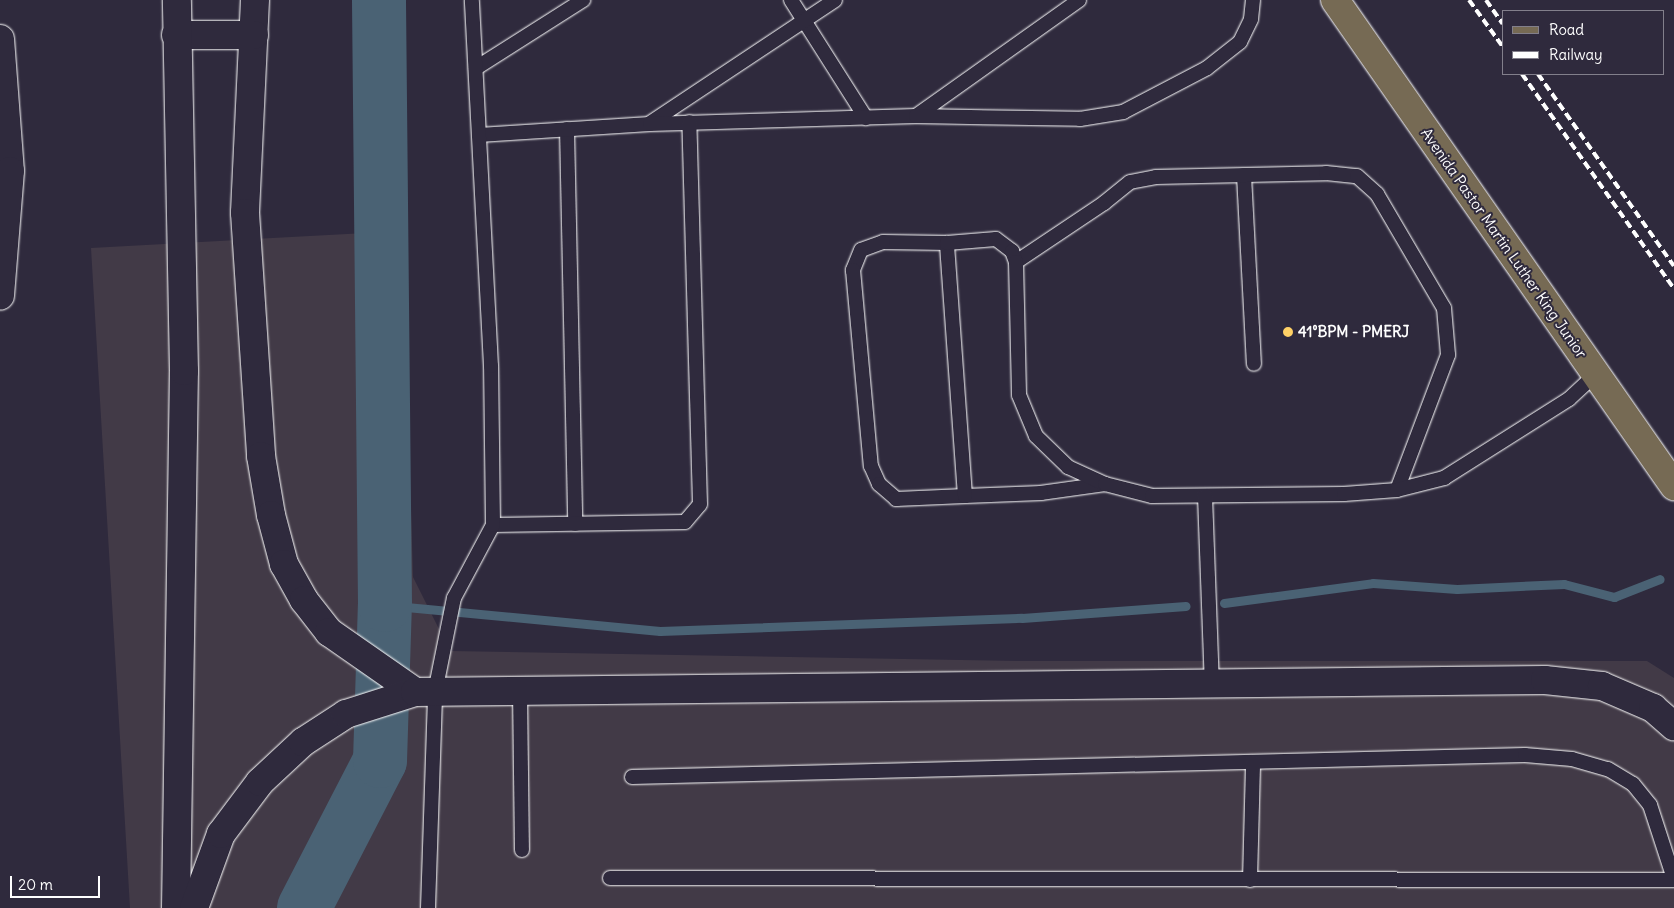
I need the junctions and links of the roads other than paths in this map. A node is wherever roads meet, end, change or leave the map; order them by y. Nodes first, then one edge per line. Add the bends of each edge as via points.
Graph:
1 (178, 0) edge
2 (255, 0) edge
3 (472, 0) edge
4 (583, 0) edge
5 (791, 0) edge
6 (834, 0) edge
7 (1079, 0) edge
8 (1253, 0) edge
9 (1335, 0) edge
10 (805, 20) junction
11 (176, 35) junction
12 (254, 35) junction
13 (0, 39) edge
14 (476, 68) junction
15 (916, 116) junction
16 (866, 118) junction
17 (689, 122) junction
18 (650, 124) junction
19 (567, 129) junction
20 (479, 135) junction
21 (1244, 175) junction
22 (946, 243) junction
23 (1016, 262) junction
24 (1, 284) edge
25 (1254, 364) dead end
26 (1596, 374) junction
27 (1105, 484) junction
28 (1674, 486) edge
29 (1397, 490) junction
30 (965, 496) junction
31 (1205, 496) junction
32 (575, 524) junction
33 (493, 525) junction
34 (1212, 684) junction
35 (409, 691) junction
36 (520, 691) junction
37 (1674, 726) edge
38 (1253, 762) junction
39 (632, 777) dead end
40 (522, 850) dead end
41 (610, 878) dead end
42 (1674, 879) edge
43 (1250, 880) junction
44 (176, 908) edge
45 (194, 908) edge
46 (428, 908) edge

1 - 11 street
2 - 12 street
3 - 14 lane
4 - 14 lane
5 - 10 lane
6 - 10 lane
7 - 15 lane
8 - 15 lane via 1251,19 1240,42 1207,68 1123,112 1080,119
9 - 26 main road, Avenida Pastor Martin Luther King Junior
10 - 16 lane
10 - 18 lane
11 - 12 street
11 - 44 street via 184,371
12 - 35 street via 245,214 261,456 271,515 284,564 304,600 329,632
13 - 24 street via 10,171
14 - 20 lane
15 - 16 lane
16 - 17 lane
17 - 18 lane
17 - 32 lane via 700,504 685,522
18 - 19 lane
19 - 20 lane
19 - 32 lane
20 - 33 lane via 491,366
21 - 23 lane via 1156,177 1130,182
21 - 25 lane
21 - 29 lane via 1357,176 1377,194 1444,308 1448,355
22 - 23 lane via 996,239 1012,251
22 - 30 lane
22 - 30 lane via 883,242 861,250 853,270 871,466 879,484 896,499
23 - 27 lane via 1019,395 1036,436 1068,467
26 - 28 main road, Avenida Pastor Martin Luther King Junior
26 - 29 lane via 1569,399 1444,478
27 - 30 lane via 1042,493
27 - 31 lane via 1152,496
29 - 31 lane
31 - 34 lane
32 - 33 lane
33 - 35 lane via 454,598 448,627
34 - 36 street
34 - 37 street via 1545,680 1602,686 1653,708
35 - 36 street
35 - 45 street via 346,714 302,742 260,782 221,834
35 - 46 lane
36 - 40 lane
38 - 39 lane
38 - 42 lane via 1525,756 1572,759 1599,766 1633,784 1650,805
38 - 43 lane
41 - 43 lane
42 - 43 lane

